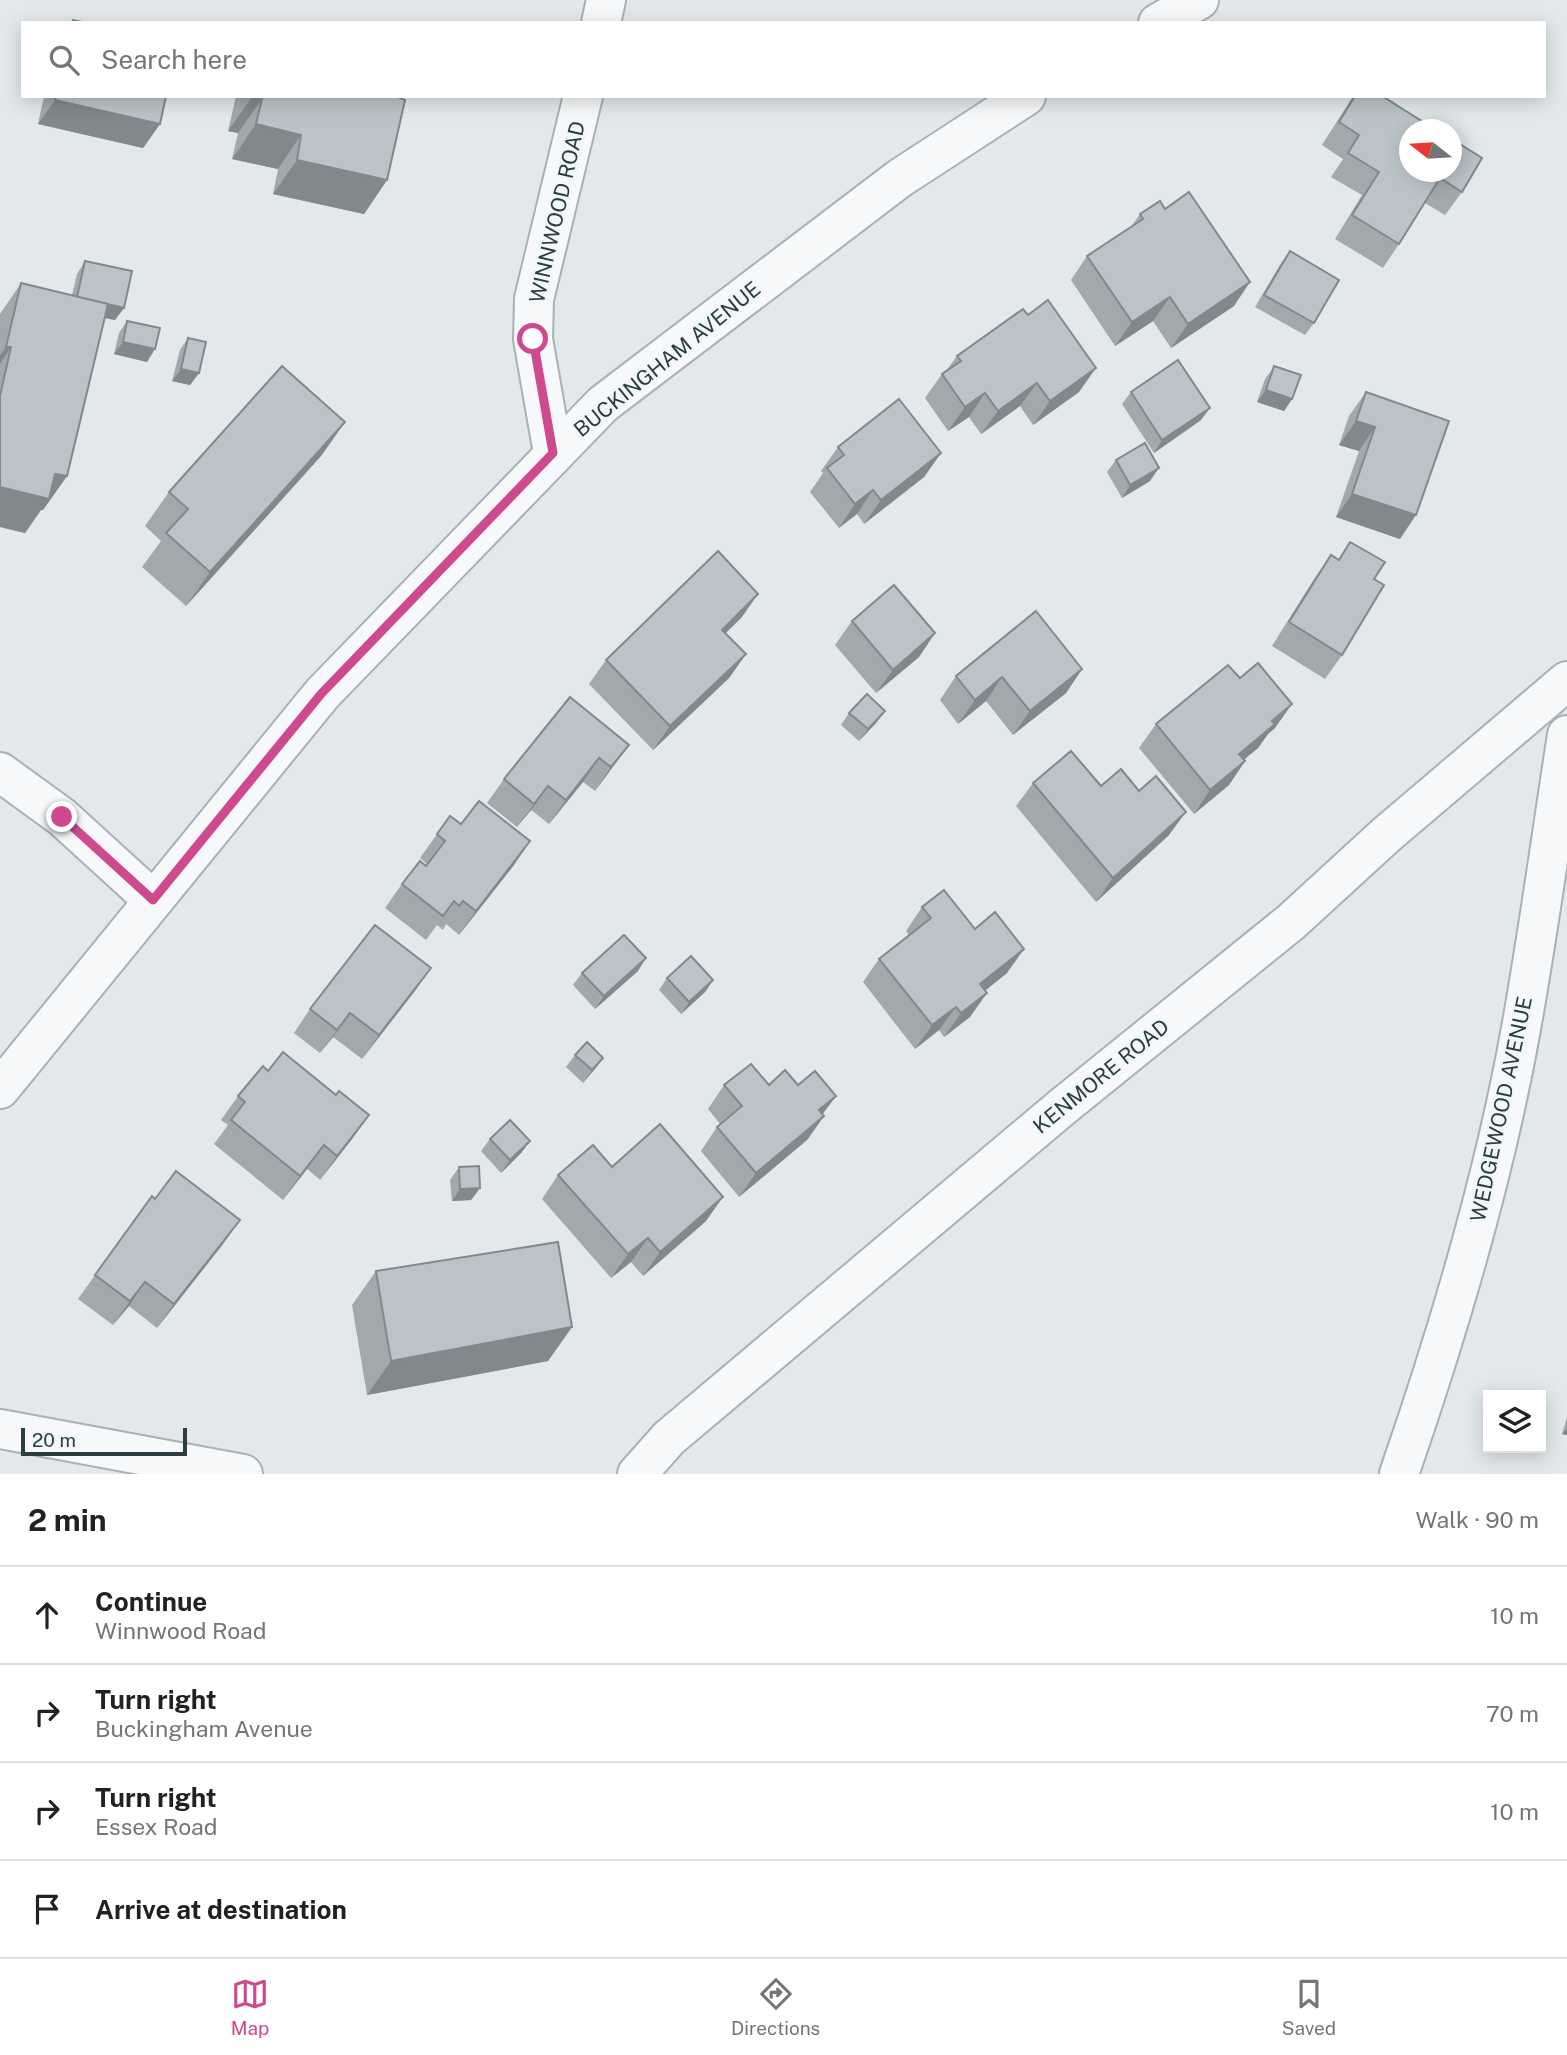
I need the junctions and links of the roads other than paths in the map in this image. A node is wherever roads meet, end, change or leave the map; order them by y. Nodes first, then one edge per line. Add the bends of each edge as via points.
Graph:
1 (606, 0) edge
2 (1199, 0) edge
3 (601, 21) edge
4 (1162, 21) edge
5 (583, 98) edge
6 (1023, 98) edge
7 (553, 453) junction
8 (1567, 681) edge
9 (1567, 735) edge
10 (0, 772) edge
11 (153, 900) junction
12 (0, 1090) edge
13 (0, 1429) edge
14 (243, 1474) edge
15 (637, 1474) edge
16 (1399, 1474) edge

1 - 3 street
2 - 4 street
5 - 7 street, WINNWOOD ROAD via 534,299 533,339
6 - 7 street, BUCKINGHAM AVENUE via 900,178 707,322 603,404
7 - 11 street, BUCKINGHAM AVENUE via 321,694
8 - 15 street, KENMORE ROAD via 1291,922 1061,1108 669,1438
9 - 16 street, WEDGEWOOD AVENUE via 1522,1025 1481,1209
10 - 11 street via 62,817
11 - 12 street, BUCKINGHAM AVENUE
13 - 14 street

